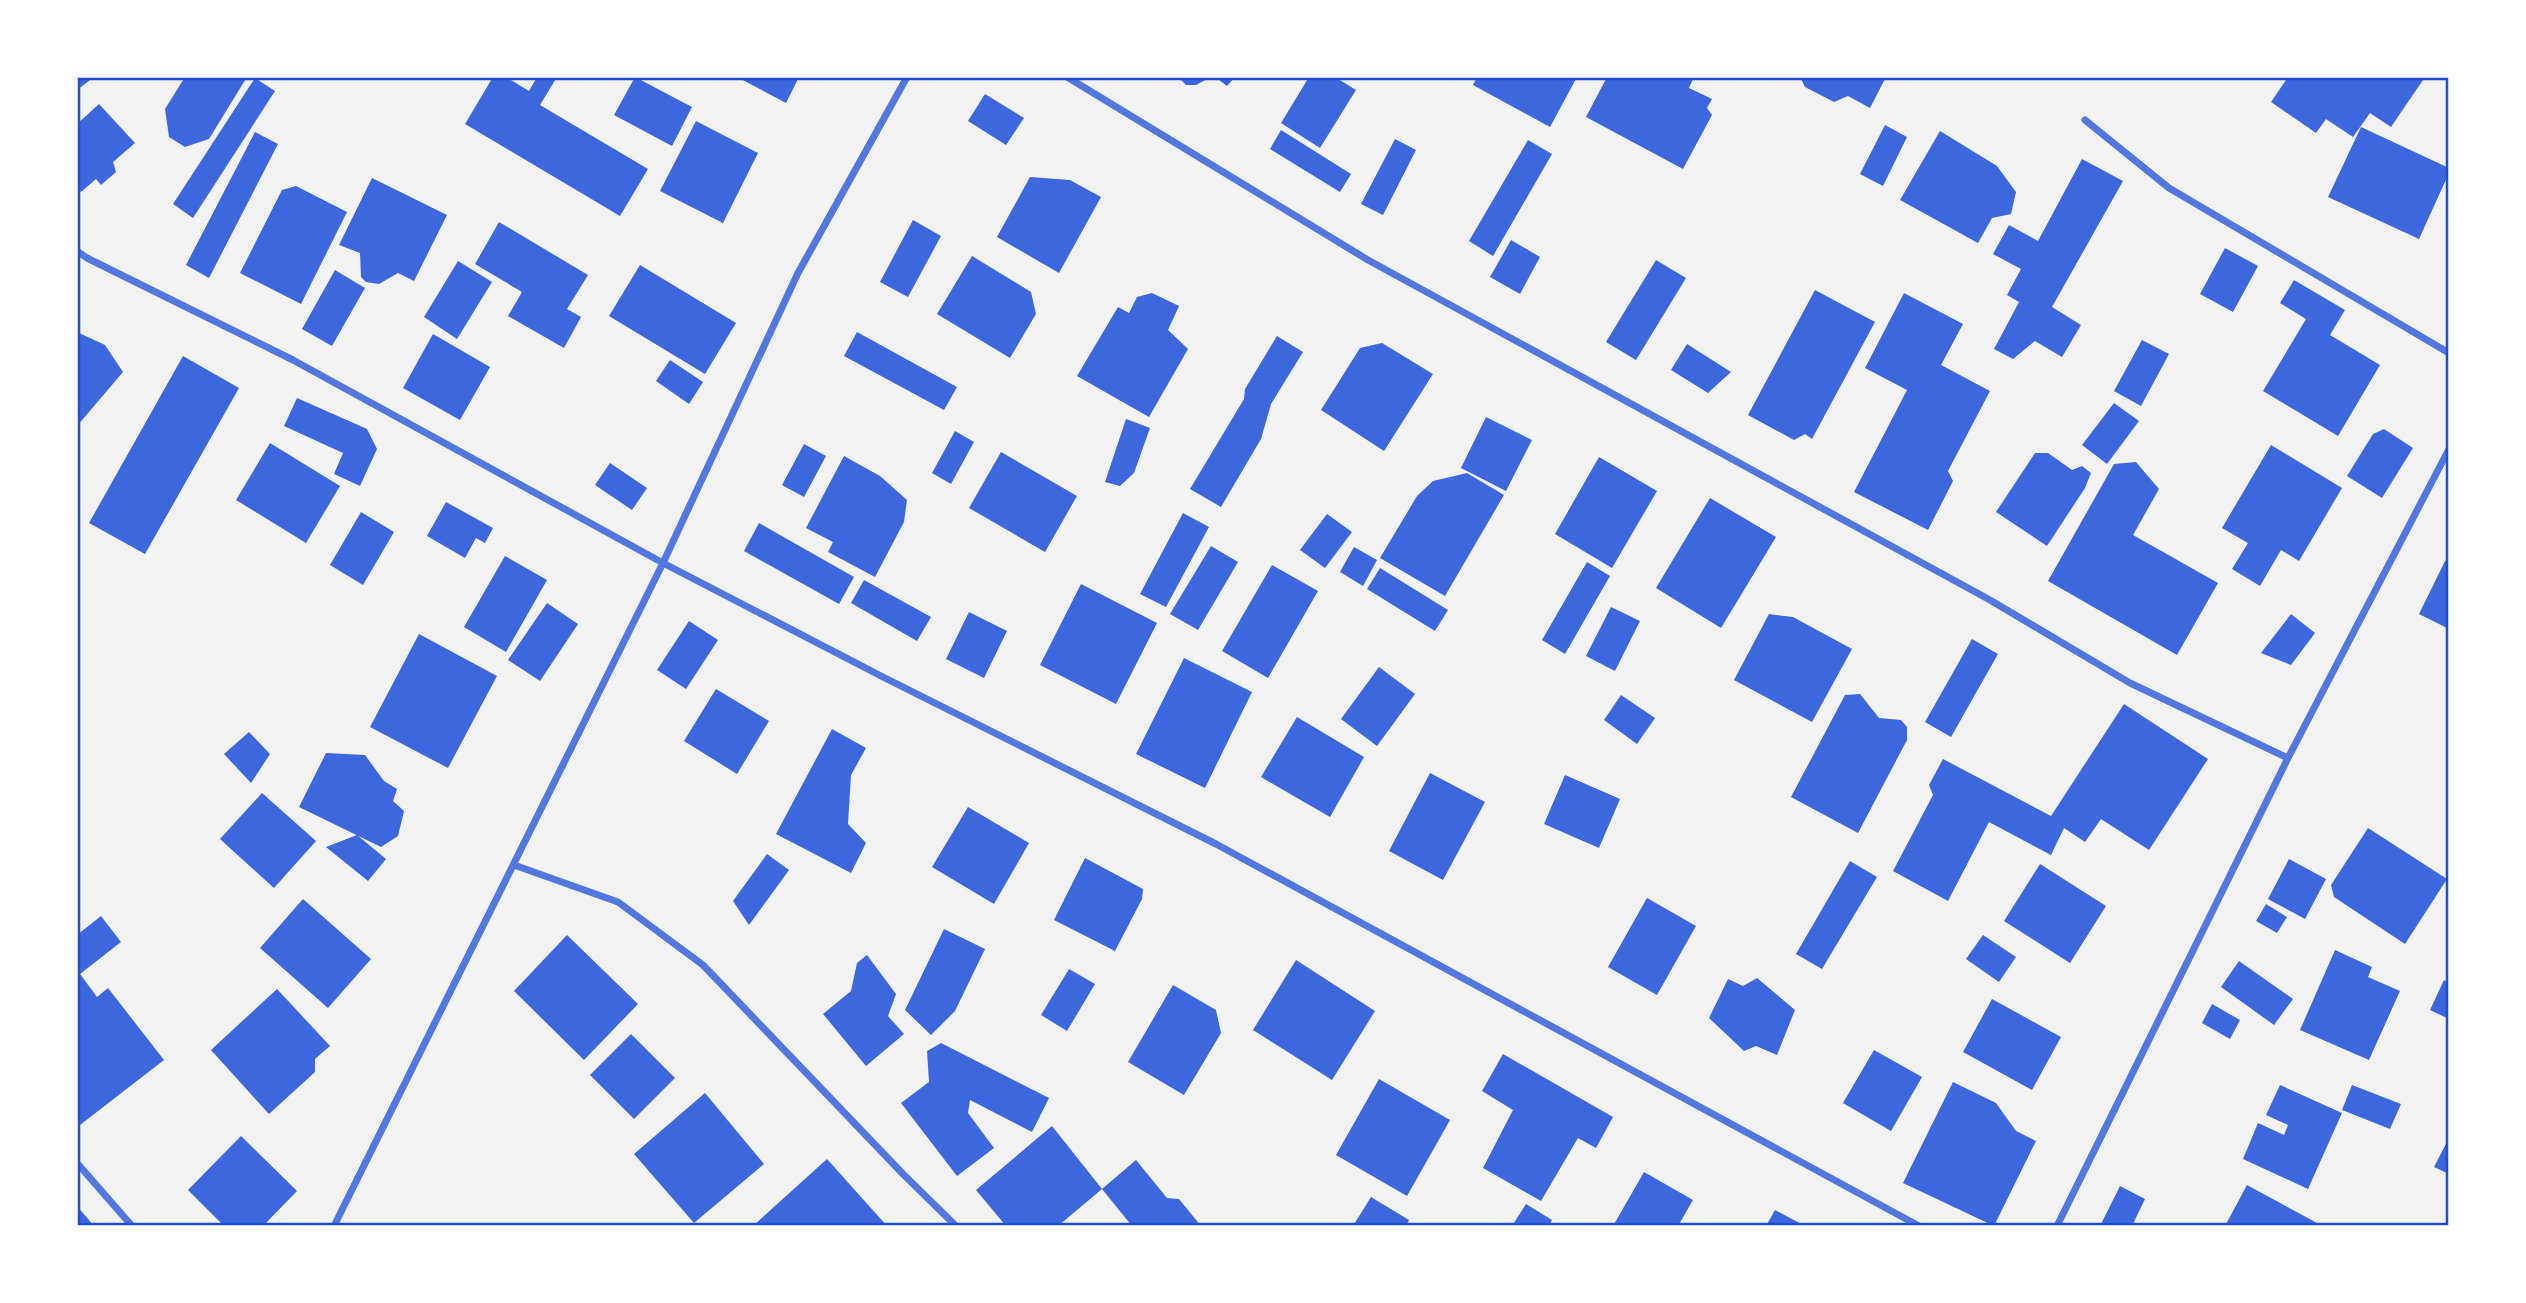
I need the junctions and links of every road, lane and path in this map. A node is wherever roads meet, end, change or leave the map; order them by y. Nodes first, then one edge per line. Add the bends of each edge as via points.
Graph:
1 (907, 77) edge
2 (1067, 77) edge
3 (2085, 120) dead end
4 (77, 251) edge
5 (2449, 353) edge
6 (2449, 449) edge
7 (663, 563) junction
8 (2288, 758) junction
9 (514, 864) junction
10 (77, 1163) edge
11 (132, 1226) edge
12 (334, 1226) edge
13 (956, 1226) edge
14 (1919, 1226) edge
15 (2057, 1226) edge

1 - 7 street via 798,274
2 - 8 street via 1392,274 1990,600 2130,683
3 - 5 street via 2169,188
4 - 7 street via 293,360
6 - 8 street
7 - 9 street
7 - 14 street via 1216,844
8 - 15 street
9 - 12 street
9 - 13 street via 618,902 704,965
10 - 11 street

